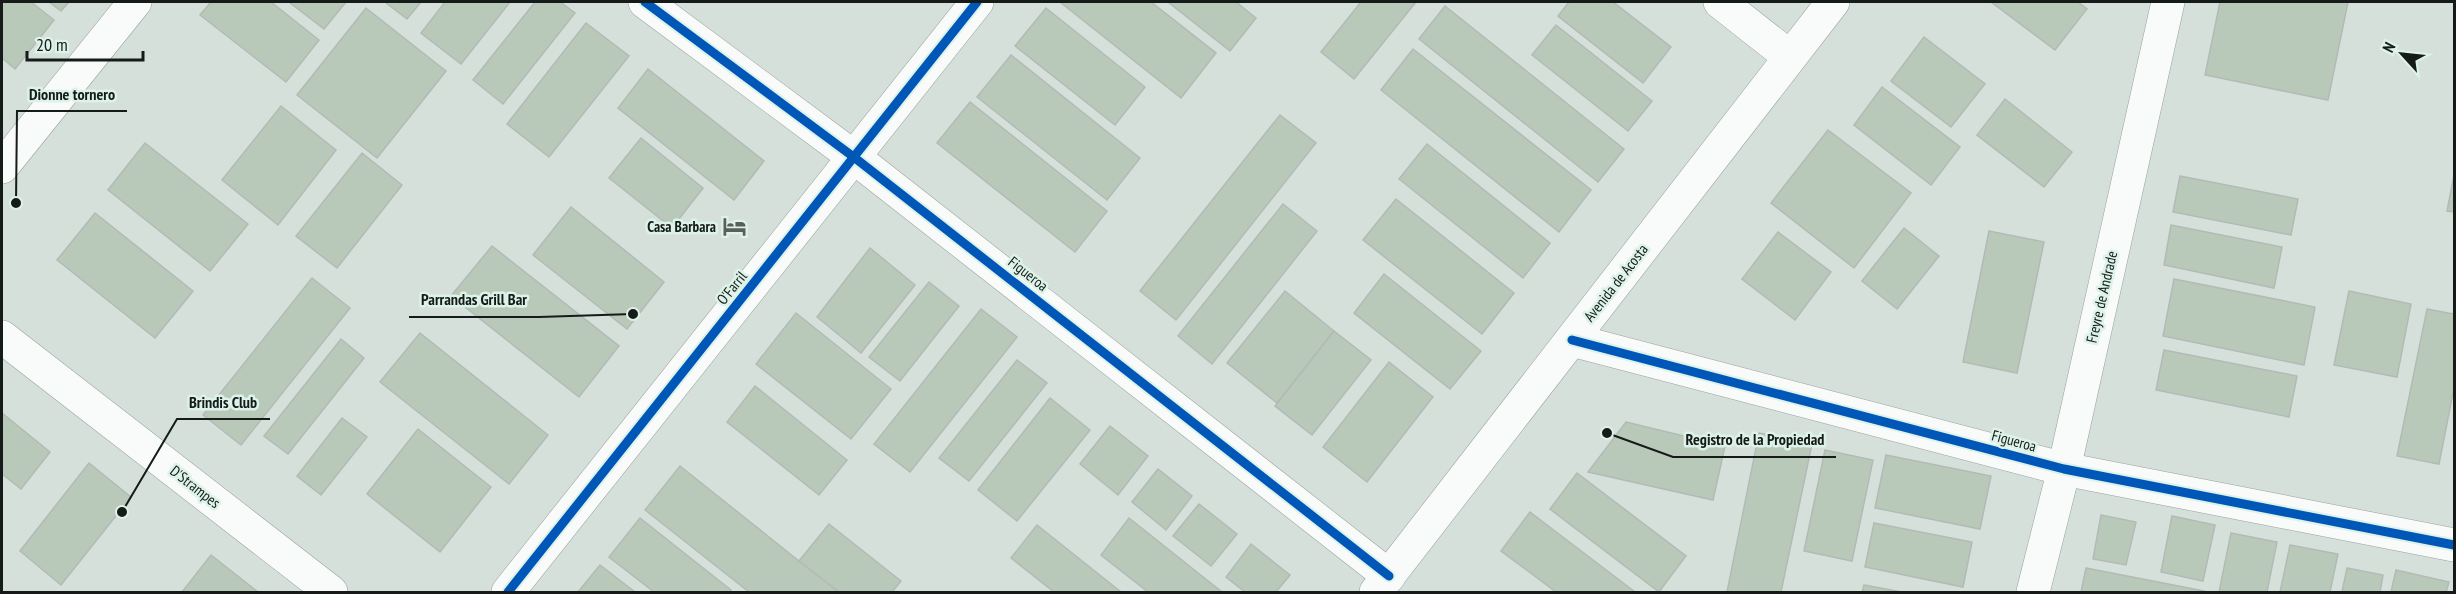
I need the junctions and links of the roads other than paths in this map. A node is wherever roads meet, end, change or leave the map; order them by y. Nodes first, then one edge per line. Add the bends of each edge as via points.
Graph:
1 (135, 2) edge
2 (645, 2) edge
3 (978, 2) edge
4 (1720, 2) edge
5 (1833, 2) edge
6 (2168, 2) edge
7 (1791, 57) junction
8 (855, 158) junction
9 (2, 167) edge
10 (2, 337) edge
11 (1572, 340) junction
12 (2064, 469) junction
13 (2454, 545) edge
14 (1382, 584) edge
15 (331, 592) edge
16 (508, 592) edge
17 (2033, 592) edge

1 - 9 street
2 - 8 street, Figueroa
3 - 8 street, O'Farril
4 - 7 street
5 - 7 street, Avenida de Acosta
6 - 12 street, Freyre de Andrade
7 - 11 street, Avenida de Acosta
8 - 14 street, Figueroa
8 - 16 street, O'Farril
10 - 15 street, D'Strampes
11 - 12 street, Figueroa
11 - 14 street, Avenida de Acosta
12 - 13 street, Figueroa
12 - 17 street, Freyre de Andrade

